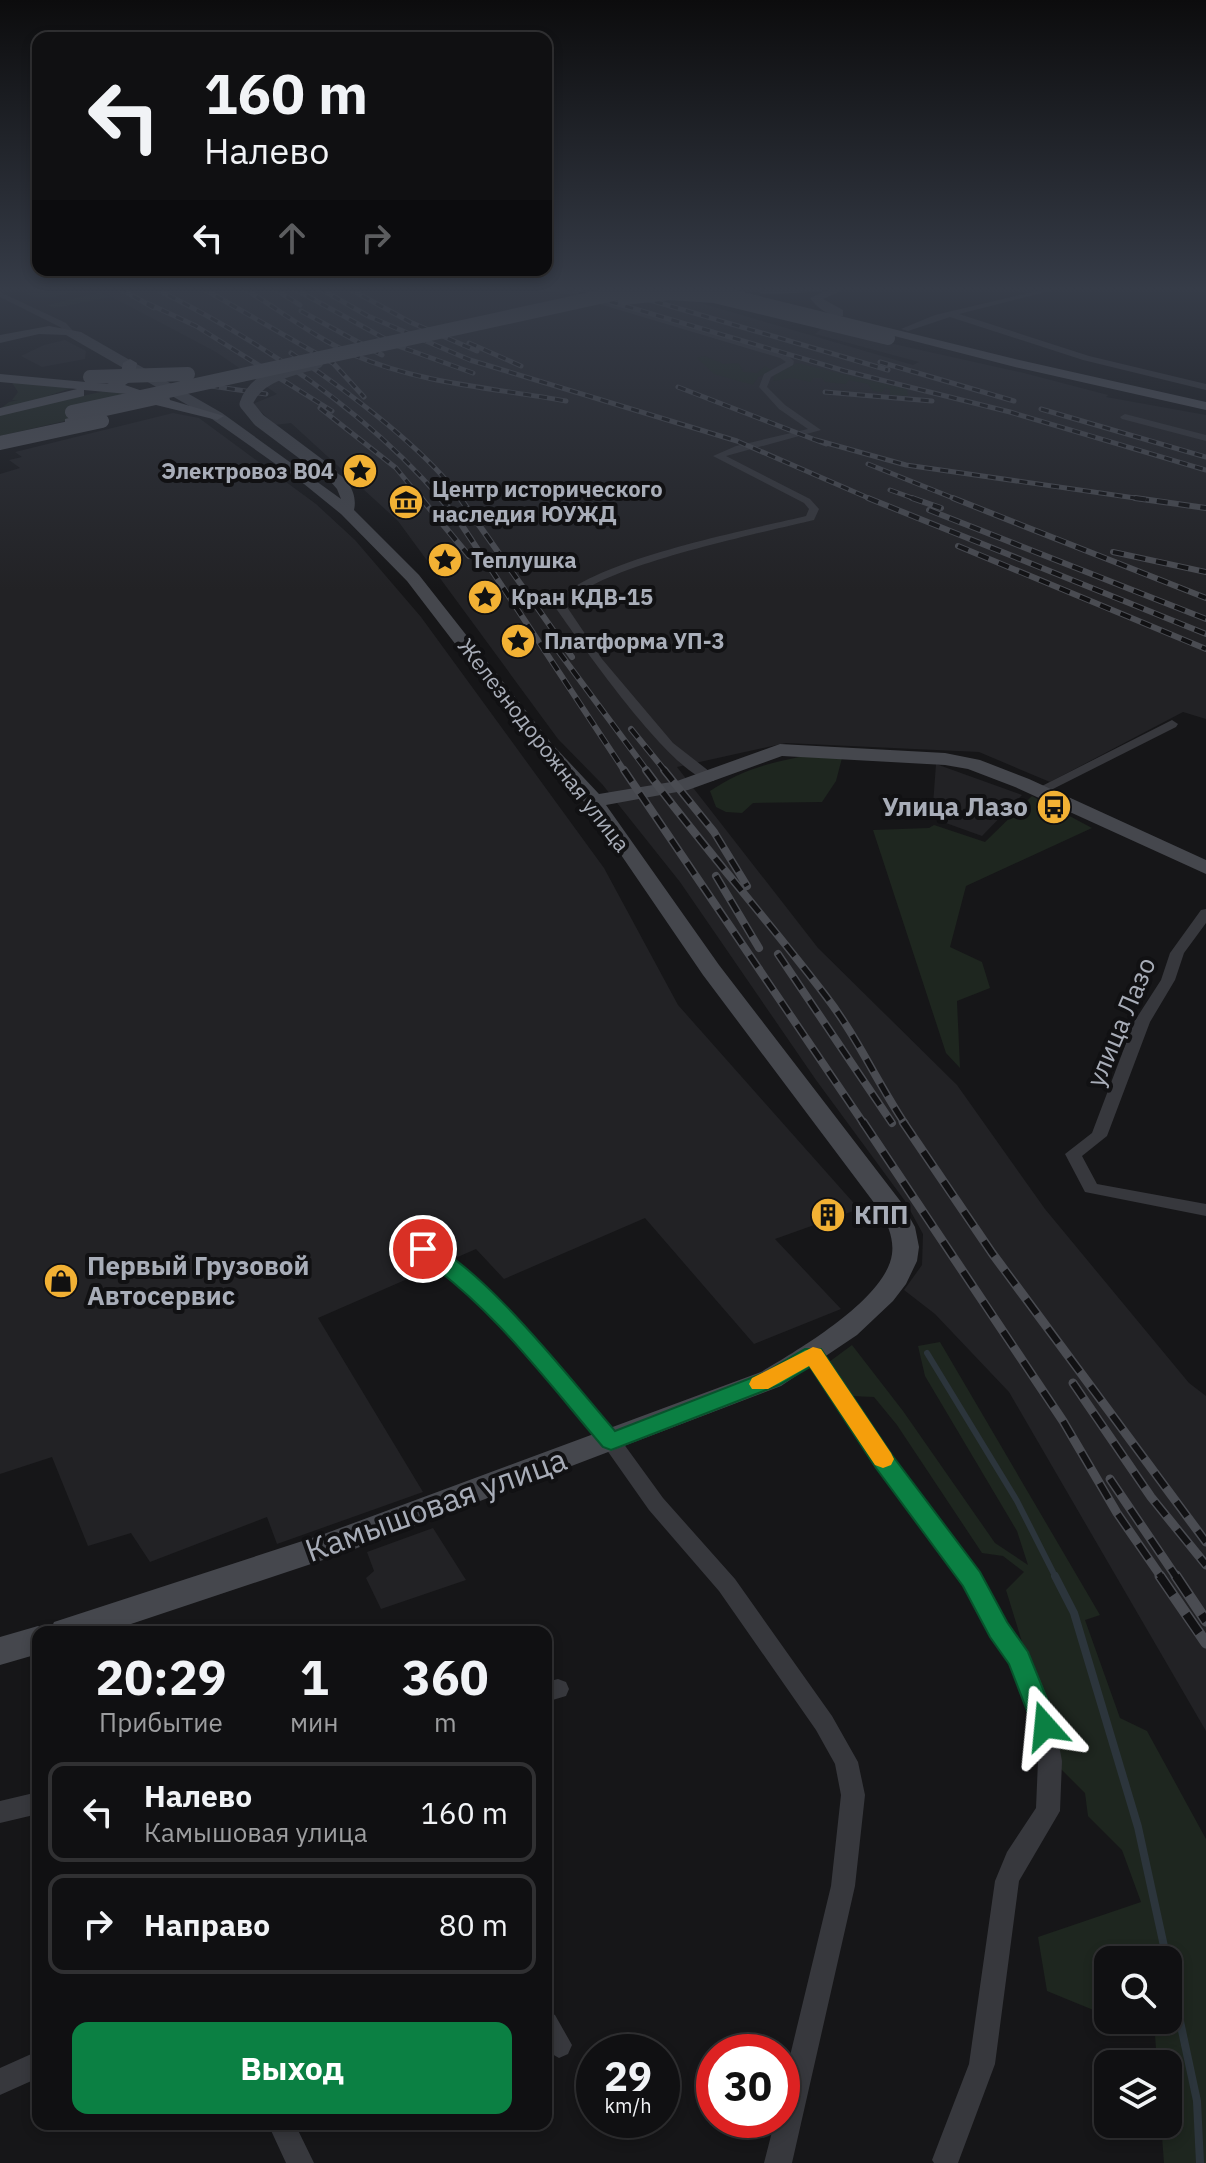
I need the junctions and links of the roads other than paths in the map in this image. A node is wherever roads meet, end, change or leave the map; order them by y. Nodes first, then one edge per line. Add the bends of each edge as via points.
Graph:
1 (105, 389) edge
2 (119, 389) edge
3 (161, 389) edge
4 (168, 389) edge
5 (172, 389) edge
6 (219, 389) edge
7 (255, 389) edge
8 (765, 389) edge
9 (1130, 389) edge
10 (1166, 389) edge
11 (181, 394) junction
12 (1206, 398) edge
13 (156, 401) junction
14 (1206, 406) edge
15 (68, 410) junction
16 (0, 412) edge
17 (217, 416) junction
18 (1125, 417) dead end
19 (0, 422) edge
20 (0, 429) edge
21 (1206, 438) edge
22 (0, 441) edge
23 (346, 511) junction
24 (1172, 724) dead end
25 (709, 778) junction
26 (1040, 790) junction
27 (598, 806) junction
28 (1206, 868) edge
29 (1206, 913) edge
30 (1206, 1210) edge
31 (423, 1249) dead end
32 (903, 1263) joint
33 (813, 1355) junction
34 (611, 1441) junction
35 (84, 1626) edge
36 (32, 1642) edge
37 (0, 1651) edge
38 (32, 1804) edge
39 (0, 1812) edge
40 (32, 2067) edge
41 (0, 2082) edge
42 (284, 2130) edge
43 (946, 2160) dead end
44 (300, 2163) edge
45 (778, 2163) edge

1 - 16 main road
2 - 13 main road
3 - 15 main road, bridge
4 - 15 main road, bridge
5 - 11 main road, Железнодорожная улица
6 - 22 main road, bridge via 73,429
7 - 23 main road, bridge via 246,404 344,487 349,498
8 - 25 street via 816,430 718,456 807,501 814,509 810,518 634,562 574,591 561,607 669,746
9 - 14 main road
10 - 12 main road
11 - 13 main road
11 - 17 main road, Железнодорожная улица
13 - 17 main road
13 - 22 main road
15 - 19 main road
15 - 20 main road
17 - 23 main road, Железнодорожная улица
18 - 21 street
23 - 27 main road, Железнодорожная улица via 413,578 545,748
24 - 26 street
25 - 26 main road via 780,750 804,749 956,761
25 - 27 main road via 694,796
26 - 28 main road
27 - 32 main road, Железнодорожная улица via 711,970 892,1208 906,1238
29 - 30 street, улица Лазо via 1177,953 1168,980 1142,1022 1099,1136 1073,1154 1091,1188
31 - 34 street via 459,1274 503,1317
32 - 33 main road, Камышовая улица via 875,1301
33 - 34 main road, Камышовая улица via 771,1379
33 - 43 street via 884,1462 972,1579 1020,1659 1045,1726 1048,1811 1007,1881 982,2064
34 - 35 main road, Камышовая улица via 333,1544
34 - 45 street via 656,1504 727,1585 846,1762 853,1795 843,1886
36 - 37 main road
38 - 39 street
40 - 41 street
42 - 44 street

